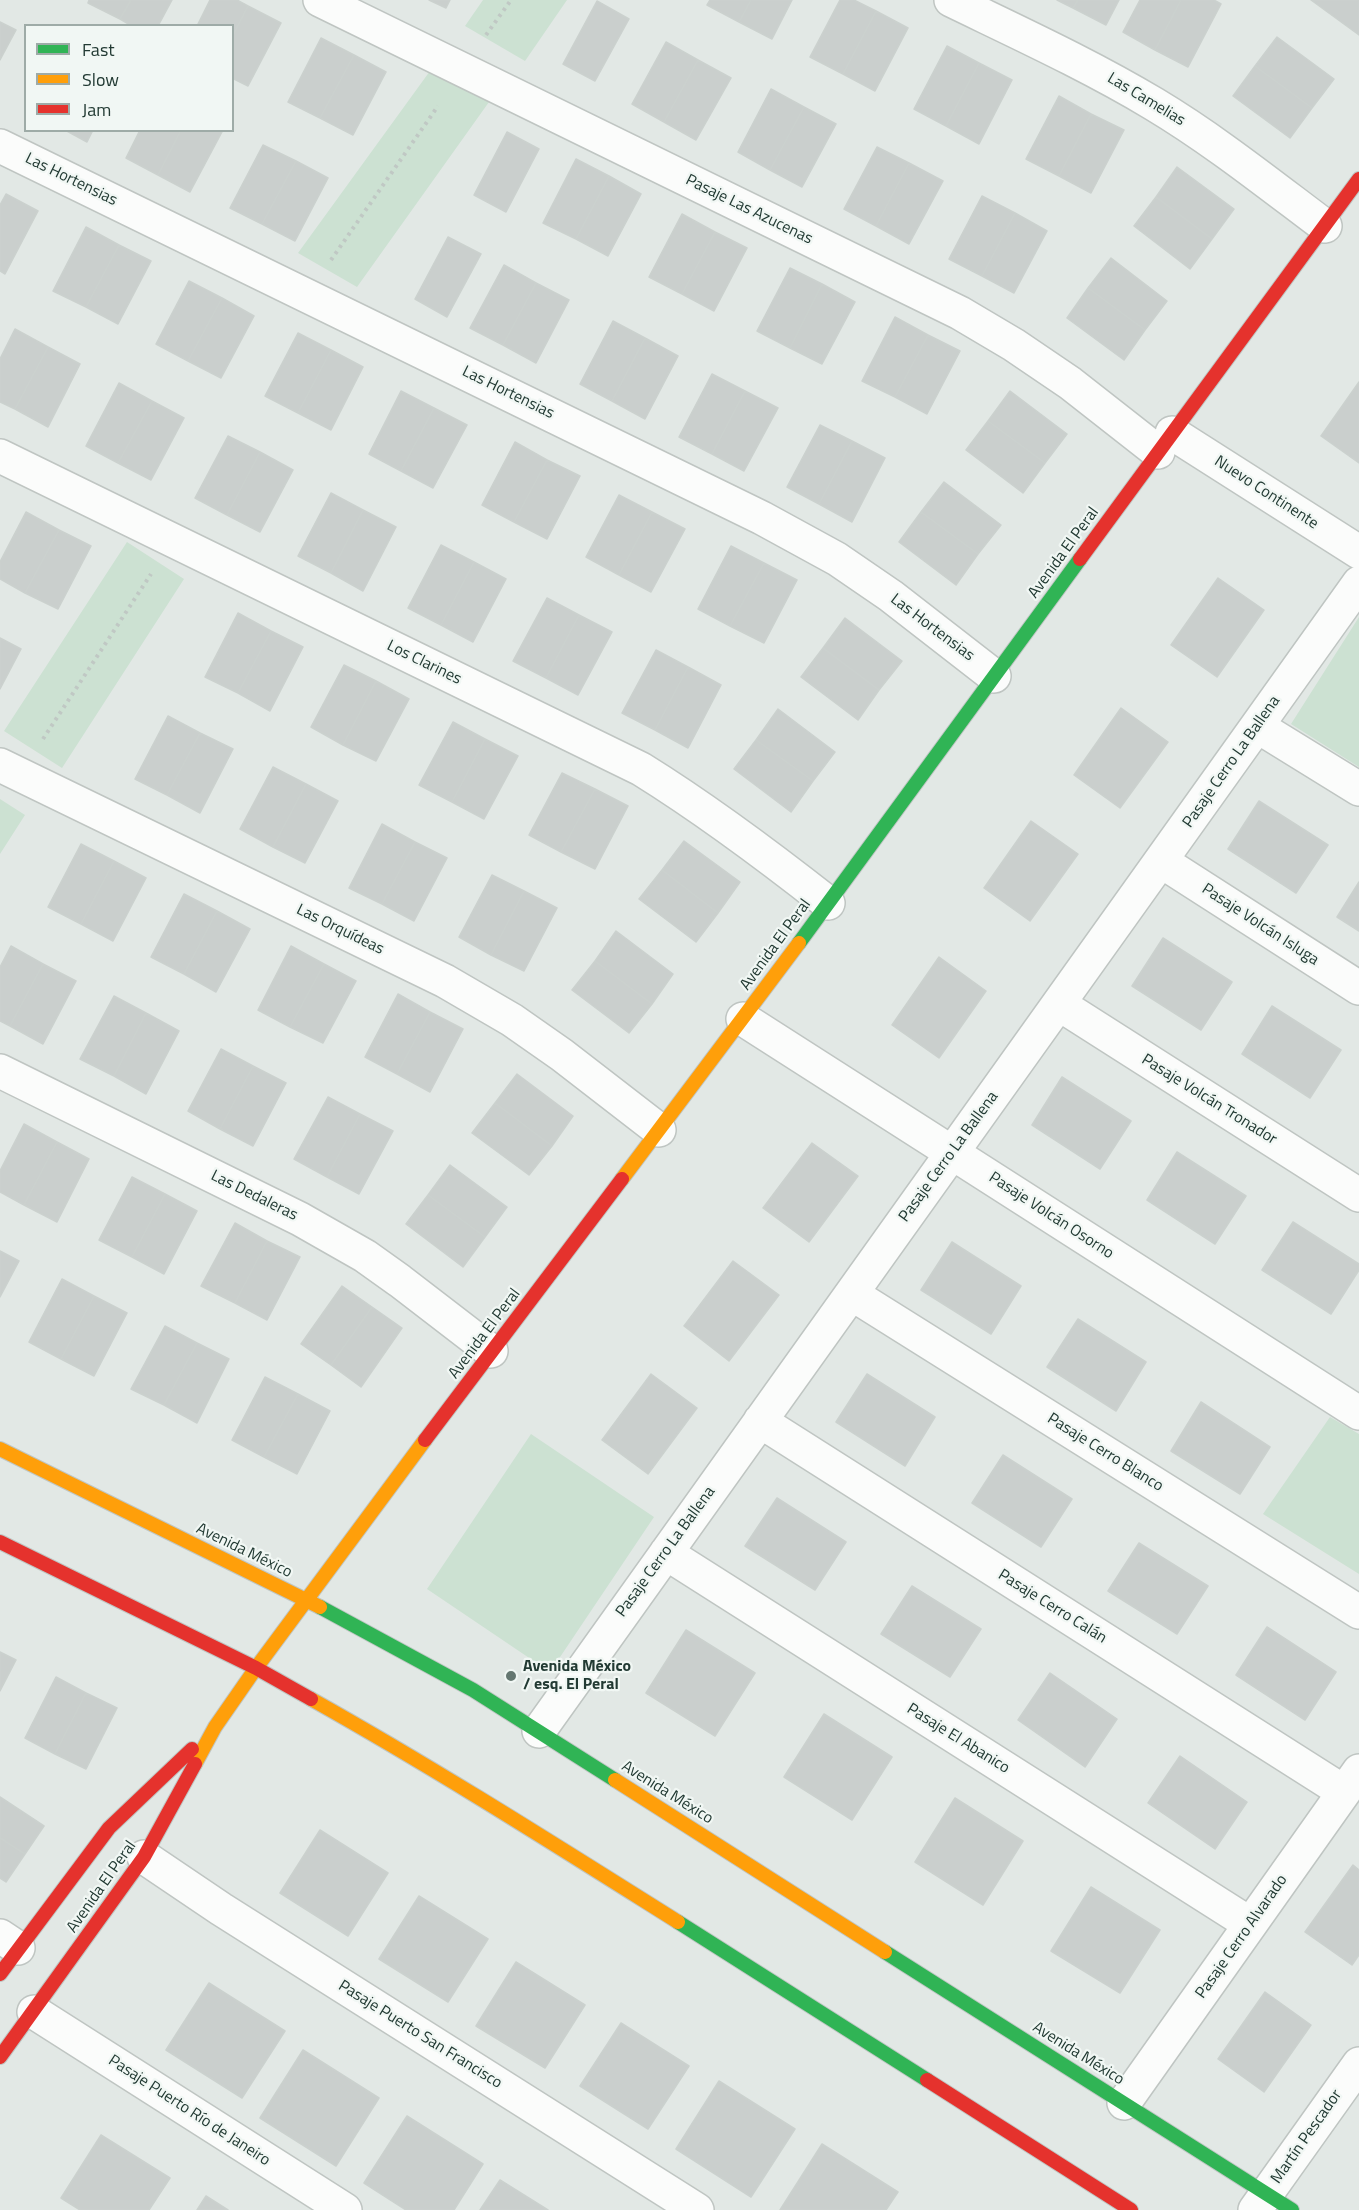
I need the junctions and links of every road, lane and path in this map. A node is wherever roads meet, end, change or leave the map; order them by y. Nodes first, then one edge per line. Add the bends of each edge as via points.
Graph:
1 (320, 0) edge
2 (511, 0) edge
3 (951, 0) edge
4 (463, 70) junction
5 (0, 146) edge
6 (1359, 178) edge
7 (1324, 226) junction
8 (307, 295) junction
9 (1165, 443) junction
10 (0, 456) edge
11 (173, 540) junction
12 (1359, 552) edge
13 (1359, 583) edge
14 (994, 676) junction
15 (1257, 726) junction
16 (10, 770) edge
17 (1359, 789) edge
18 (1161, 861) junction
19 (828, 903) junction
20 (1359, 988) edge
21 (1059, 1004) junction
22 (742, 1019) junction
23 (0, 1071) edge
24 (659, 1130) junction
25 (952, 1154) junction
26 (1359, 1195) edge
27 (852, 1294) junction
28 (491, 1351) junction
29 (1359, 1413) edge
30 (760, 1421) junction
31 (0, 1449) edge
32 (0, 1542) edge
33 (666, 1553) junction
34 (307, 1601) junction
35 (1359, 1612) edge
36 (256, 1668) junction
37 (215, 1727) junction
38 (539, 1731) junction
39 (1352, 1781) edge
40 (144, 1857) junction
41 (1250, 1924) junction
42 (6, 1953) edge
43 (34, 2012) junction
44 (0, 2057) edge
45 (1359, 2064) edge
46 (1124, 2103) junction
47 (1271, 2205) edge
48 (345, 2210) edge
49 (697, 2210) edge
50 (1131, 2210) edge

1 - 4 street, Pasaje Las Azucenas
2 - 4 path
3 - 7 street, Las Camelias via 1104,75 1154,104 1194,129
4 - 8 path
4 - 9 street, Pasaje Las Azucenas via 960,313
5 - 8 street, Las Hortensias
6 - 7 main road, Avenida El Peral
7 - 9 main road, Avenida El Peral
8 - 14 street, Las Hortensias via 837,559
9 - 12 street, Nuevo Continente
9 - 14 main road, Avenida El Peral
10 - 11 street, Los Clarines
11 - 16 path
11 - 19 street, Los Clarines via 641,769 704,809
13 - 15 street, Pasaje Cerro La Ballena
14 - 19 main road, Avenida El Peral
15 - 17 street
15 - 18 street, Pasaje Cerro La Ballena
16 - 24 street, Las Orquídeas via 445,981 512,1020
18 - 20 street, Pasaje Volcán Isluga
18 - 21 street, Pasaje Cerro La Ballena
19 - 22 main road, Avenida El Peral
21 - 25 street, Pasaje Cerro La Ballena
21 - 26 street, Pasaje Volcán Tronador
22 - 24 main road, Avenida El Peral
22 - 25 street, Pasaje Volcán Osorno
23 - 28 street, Las Dedaleras via 300,1218 365,1256
24 - 28 main road, Avenida El Peral
25 - 27 street, Pasaje Cerro La Ballena
25 - 29 street, Pasaje Volcán Osorno
27 - 30 street, Pasaje Cerro La Ballena
27 - 35 street, Pasaje Cerro Blanco
28 - 34 main road, Avenida El Peral
30 - 33 street, Pasaje Cerro La Ballena
30 - 39 street, Pasaje Cerro Calán
31 - 34 main road, Avenida México
32 - 36 main road
33 - 38 street, Pasaje Cerro La Ballena
33 - 41 street, Pasaje El Abanico
34 - 36 main road, Avenida El Peral
34 - 38 main road, Avenida México via 406,1652
36 - 37 main road, Avenida El Peral
36 - 50 main road via 499,1809
37 - 40 main road, Avenida El Peral
37 - 42 main road, Avenida El Peral via 109,1828
38 - 46 main road, Avenida México
39 - 41 street, Pasaje Cerro Alvarado
40 - 43 main road, Avenida El Peral
40 - 49 street, Pasaje Puerto San Francisco
41 - 46 street, Pasaje Cerro Alvarado
43 - 44 main road, Avenida El Peral
43 - 48 street, Pasaje Puerto Río de Janeiro
45 - 47 street, Martín Pescador
46 - 47 main road, Avenida México

